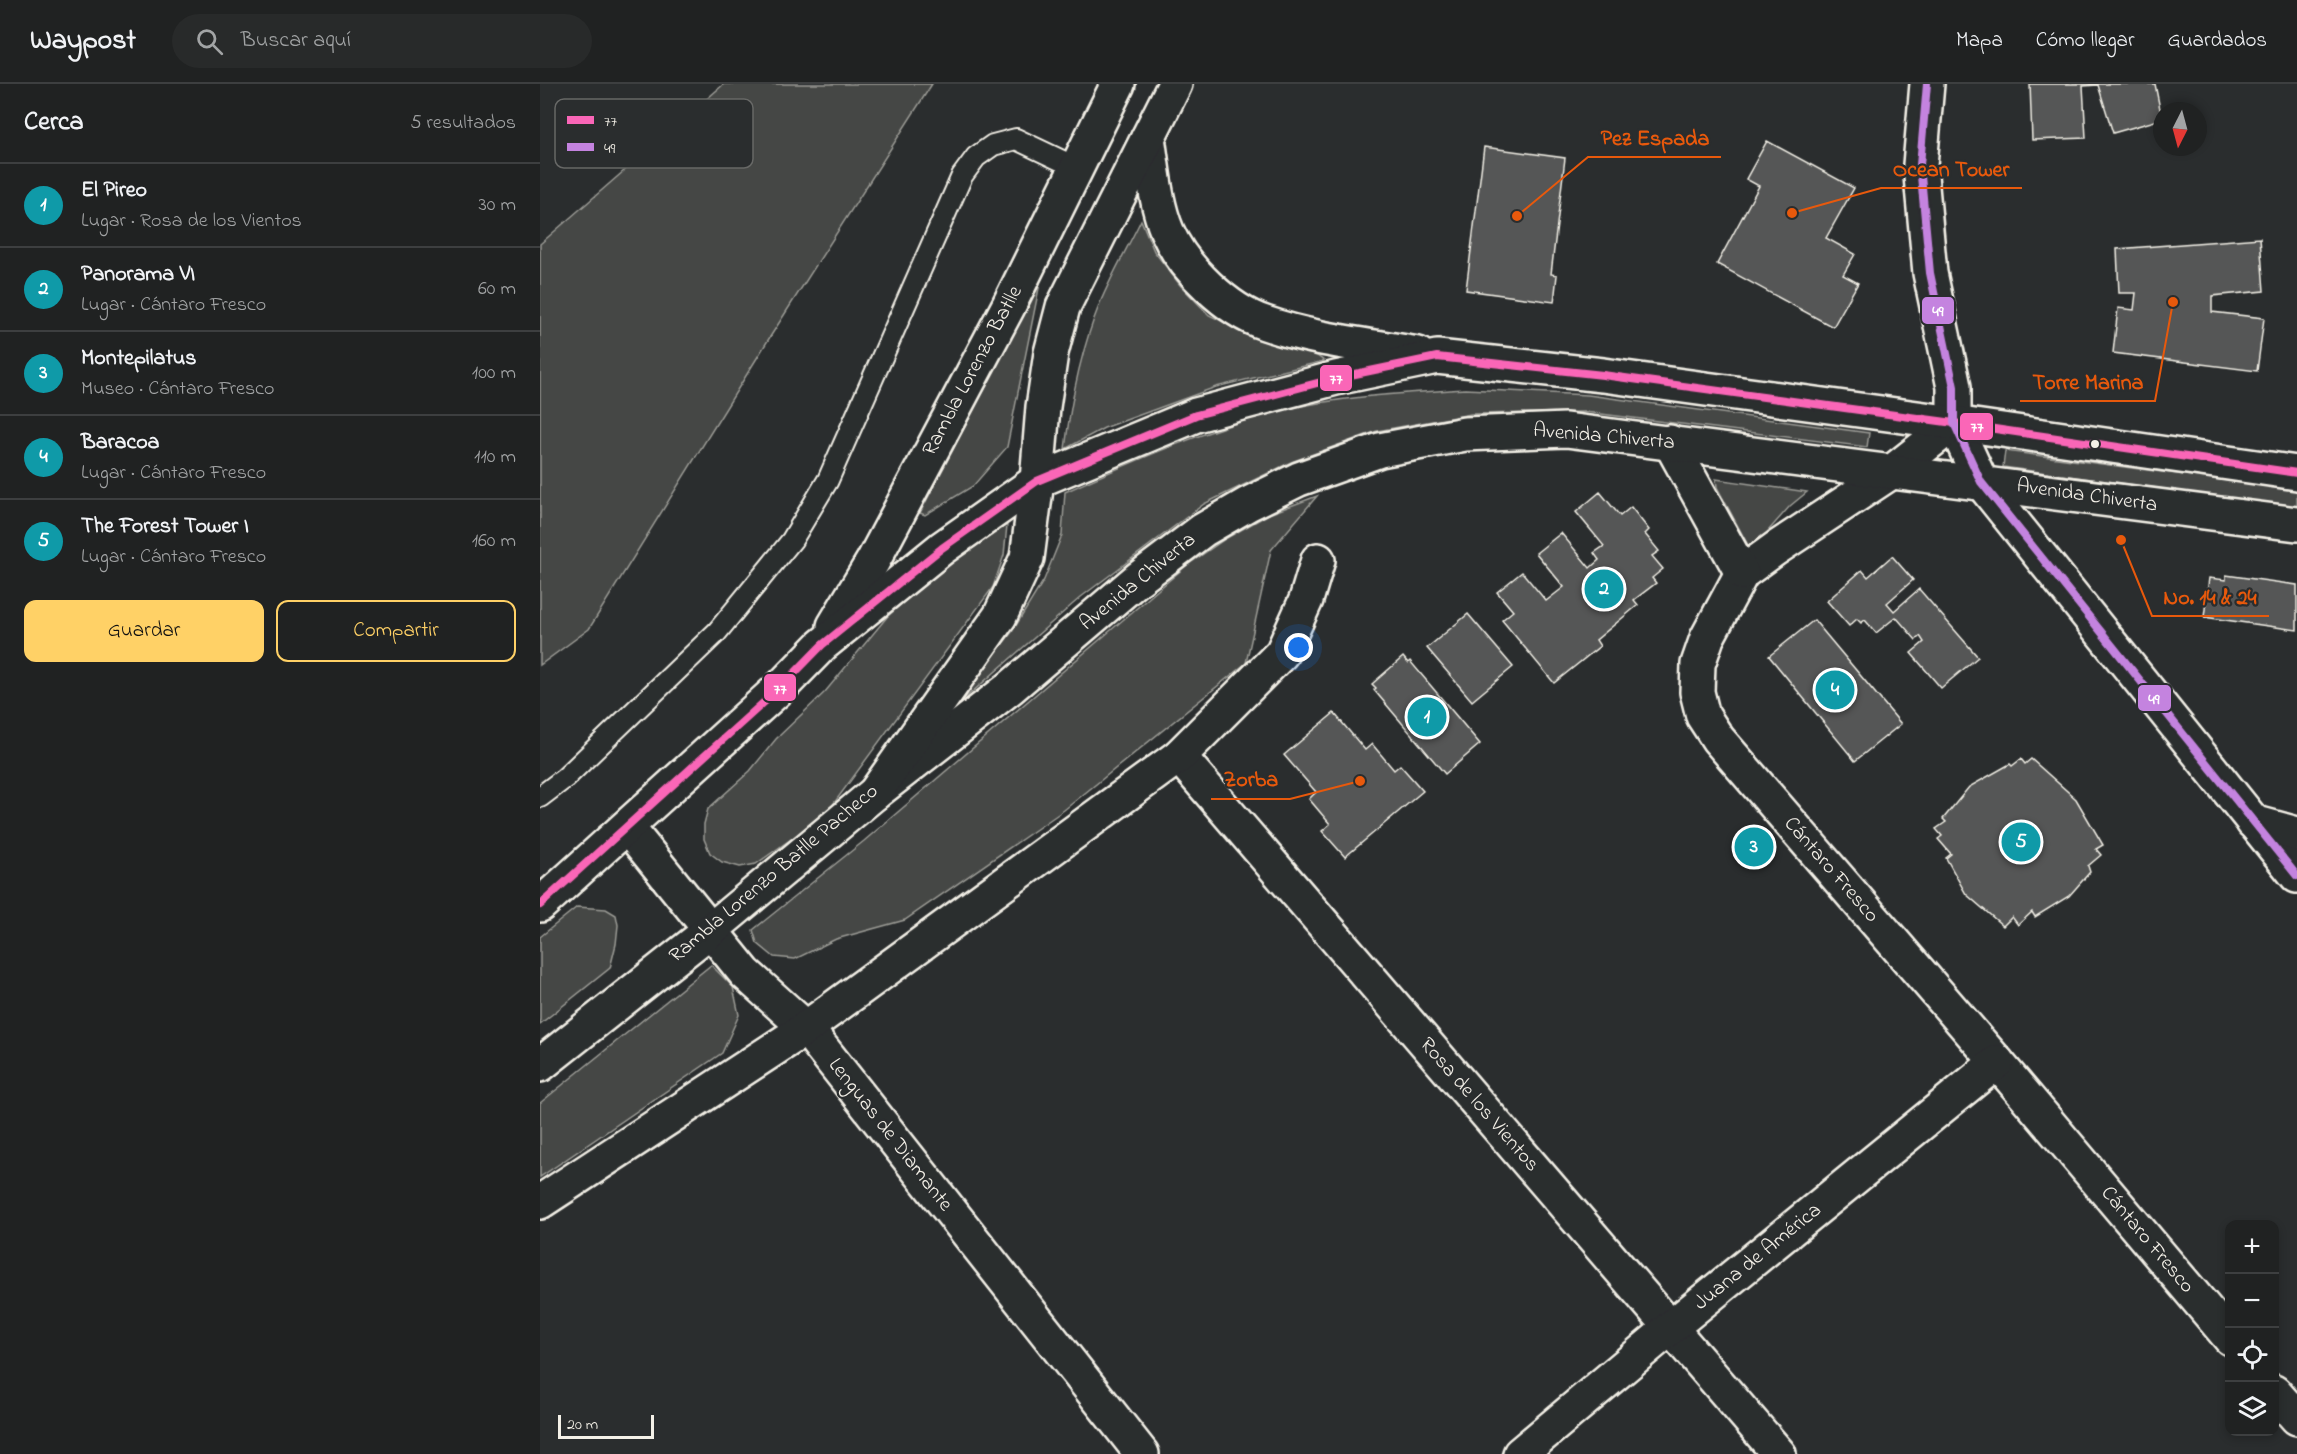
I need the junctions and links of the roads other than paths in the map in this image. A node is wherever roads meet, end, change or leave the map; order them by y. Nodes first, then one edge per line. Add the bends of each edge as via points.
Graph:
1 (1175, 84) edge
2 (1928, 84) edge
3 (1116, 88) edge
4 (1148, 138) junction
5 (1077, 168) junction
6 (1437, 357) junction
7 (1954, 423) junction
8 (1670, 442) junction
9 (1893, 471) junction
10 (2297, 473) edge
11 (1037, 481) junction
12 (1981, 482) junction
13 (2297, 524) edge
14 (1318, 560) dead end
15 (1742, 573) junction
16 (822, 645) junction
17 (1179, 756) junction
18 (875, 793) junction
19 (540, 797) edge
20 (2253, 822) junction
21 (627, 827) junction
22 (2297, 834) edge
23 (2297, 876) edge
24 (540, 905) edge
25 (712, 929) junction
26 (806, 1028) junction
27 (1997, 1062) junction
28 (540, 1065) edge
29 (540, 1202) edge
30 (1670, 1328) junction
31 (2225, 1333) edge
32 (2279, 1398) edge
33 (2297, 1418) edge
34 (1142, 1454) edge
35 (1520, 1454) edge
36 (1779, 1454) edge

1 - 4 street, Rambla Lorenzo Batlle Pacheco
2 - 7 street via 1920,165 1930,273 1954,387
3 - 5 street, Rambla Lorenzo Batlle
4 - 6 street via 1159,205 1168,233 1196,274 1239,310 1264,323 1322,338
4 - 11 street, Rambla Lorenzo Batlle Pacheco via 1063,307 1043,406
5 - 16 street, Rambla Lorenzo Batlle via 873,561
5 - 19 lane via 1016,139 993,145 976,157 962,176 828,480 792,540 717,632 565,778
6 - 7 street via 1603,375
6 - 11 street via 1336,378 1196,415
7 - 9 street, Cántaro Fresco
7 - 10 street
7 - 12 street
8 - 9 street, Avenida Chiverta
8 - 15 street
8 - 18 street, Avenida Chiverta via 1566,430 1465,434 1380,450 1299,479 1203,530
9 - 12 street, Avenida Chiverta
9 - 15 street, Cántaro Fresco
11 - 16 street via 942,548
11 - 18 street, Rambla Lorenzo Batlle Pacheco via 1027,558 1000,616
12 - 13 street, Avenida Chiverta
12 - 20 street
14 - 17 street via 1306,600 1282,653
15 - 27 street, Cántaro Fresco via 1707,638 1698,664 1697,692 1703,716 1718,739
16 - 21 street
17 - 26 street
17 - 30 street, Rosa de los Vientos
18 - 25 street, Rambla Lorenzo Batlle Pacheco
20 - 22 street
20 - 23 street
21 - 24 street
21 - 25 street, Lenguas de Diamante
25 - 26 street, Lenguas de Diamante via 745,973
25 - 28 street, Rambla Lorenzo Batlle Pacheco
26 - 29 street
26 - 34 street, Lenguas de Diamante
27 - 30 street, Juana de América
27 - 31 street, Cántaro Fresco
30 - 35 street, Juana de América
30 - 36 street, Rosa de los Vientos
32 - 33 street

